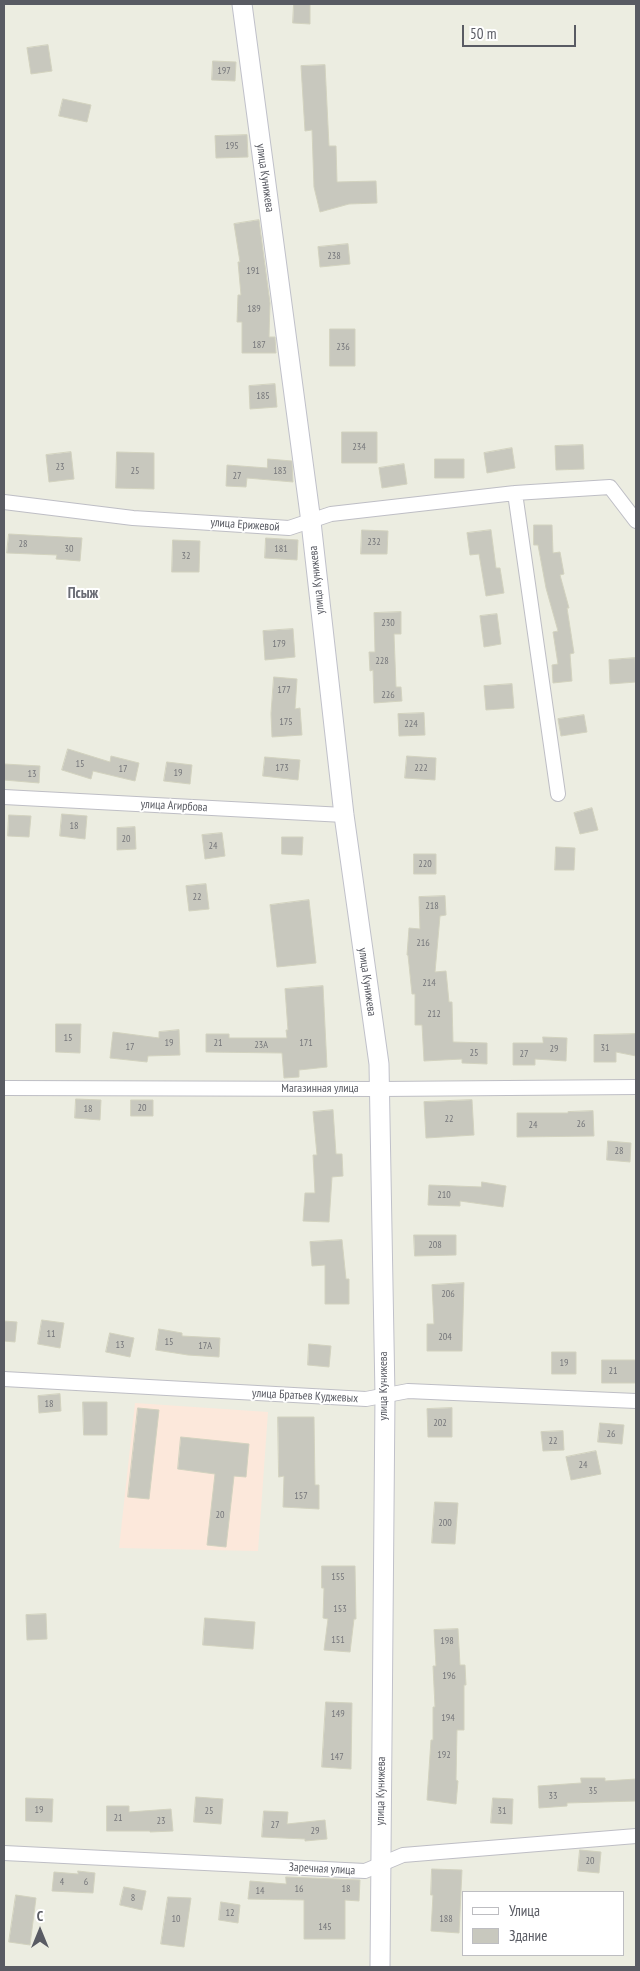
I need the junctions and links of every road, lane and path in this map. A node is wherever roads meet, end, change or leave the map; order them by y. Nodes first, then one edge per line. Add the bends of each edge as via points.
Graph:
1 (242, 4) edge
2 (515, 493) junction
3 (4, 502) edge
4 (311, 522) junction
5 (636, 522) edge
6 (558, 794) dead end
7 (4, 798) edge
8 (344, 815) junction
9 (636, 1087) edge
10 (4, 1088) edge
11 (380, 1089) junction
12 (4, 1379) edge
13 (385, 1396) junction
14 (636, 1401) edge
15 (636, 1836) edge
16 (4, 1854) edge
17 (381, 1865) junction
18 (380, 1967) edge

1 - 4 street, улица Кунижева
2 - 4 street, улица Ерижевой via 330,514
2 - 5 street, улица Ерижевой via 610,488
2 - 6 street
3 - 4 street, улица Ерижевой via 133,518 289,528
4 - 8 street, улица Кунижева
7 - 8 street, улица Агирбова
8 - 11 street, улица Кунижева
9 - 11 street, Магазинная улица
10 - 11 street, Магазинная улица
11 - 13 street, улица Кунижева
12 - 13 street, улица Братьев Куджевых via 366,1399
13 - 14 street, улица Братьев Куджевых via 408,1392
13 - 17 street, улица Кунижева
15 - 17 street, Заречная улица via 403,1855
16 - 17 street, Заречная улица via 365,1871
17 - 18 street, улица Кунижева

